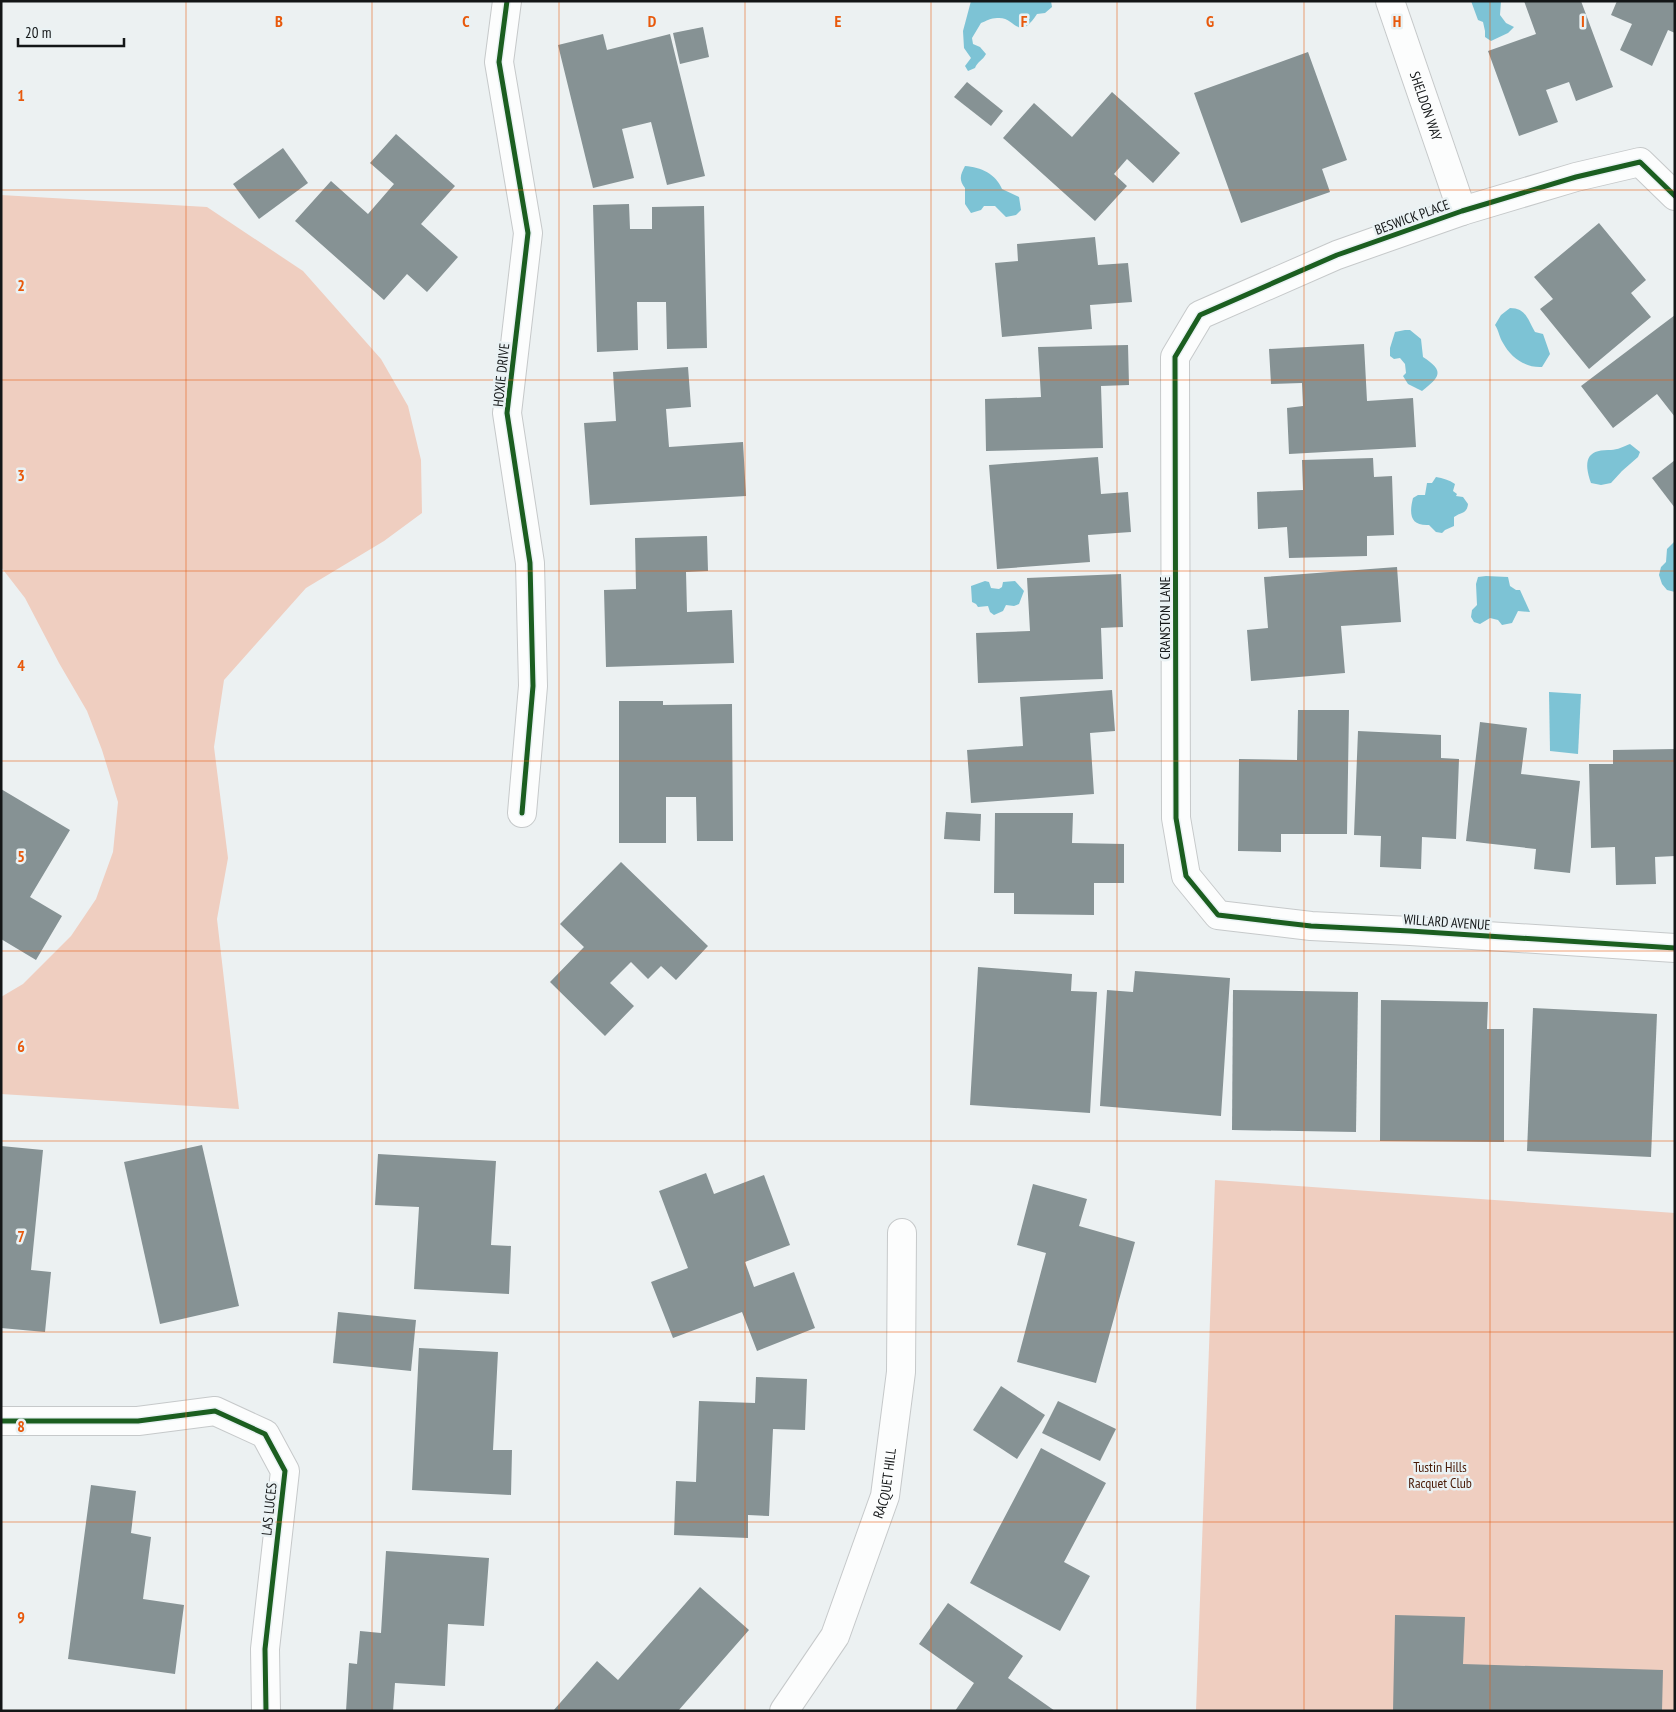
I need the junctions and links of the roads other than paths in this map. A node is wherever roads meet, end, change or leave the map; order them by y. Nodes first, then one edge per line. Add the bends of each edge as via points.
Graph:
1 (507, 1) edge
2 (1390, 1) edge
3 (1675, 196) edge
4 (1462, 211) junction
5 (1200, 315) joint
6 (522, 813) dead end
7 (1218, 915) joint
8 (1675, 948) edge
9 (902, 1233) dead end
10 (1, 1421) edge
11 (266, 1711) edge
12 (784, 1711) edge

1 - 6 street, HOXIE DRIVE via 499,62 528,233 507,413 530,563 533,686
2 - 4 street, SHELDON WAY
3 - 4 street, BESWICK PLACE via 1640,162 1576,177
4 - 5 street, BESWICK PLACE via 1337,255
5 - 7 street, CRANSTON LANE via 1175,357 1176,818 1186,876
7 - 8 street, WILLARD AVENUE via 1311,926
9 - 12 street, RACQUET HILL via 900,1372 885,1496 835,1636
10 - 11 street, LAS LUCES via 138,1421 215,1411 265,1434 285,1471 265,1649

